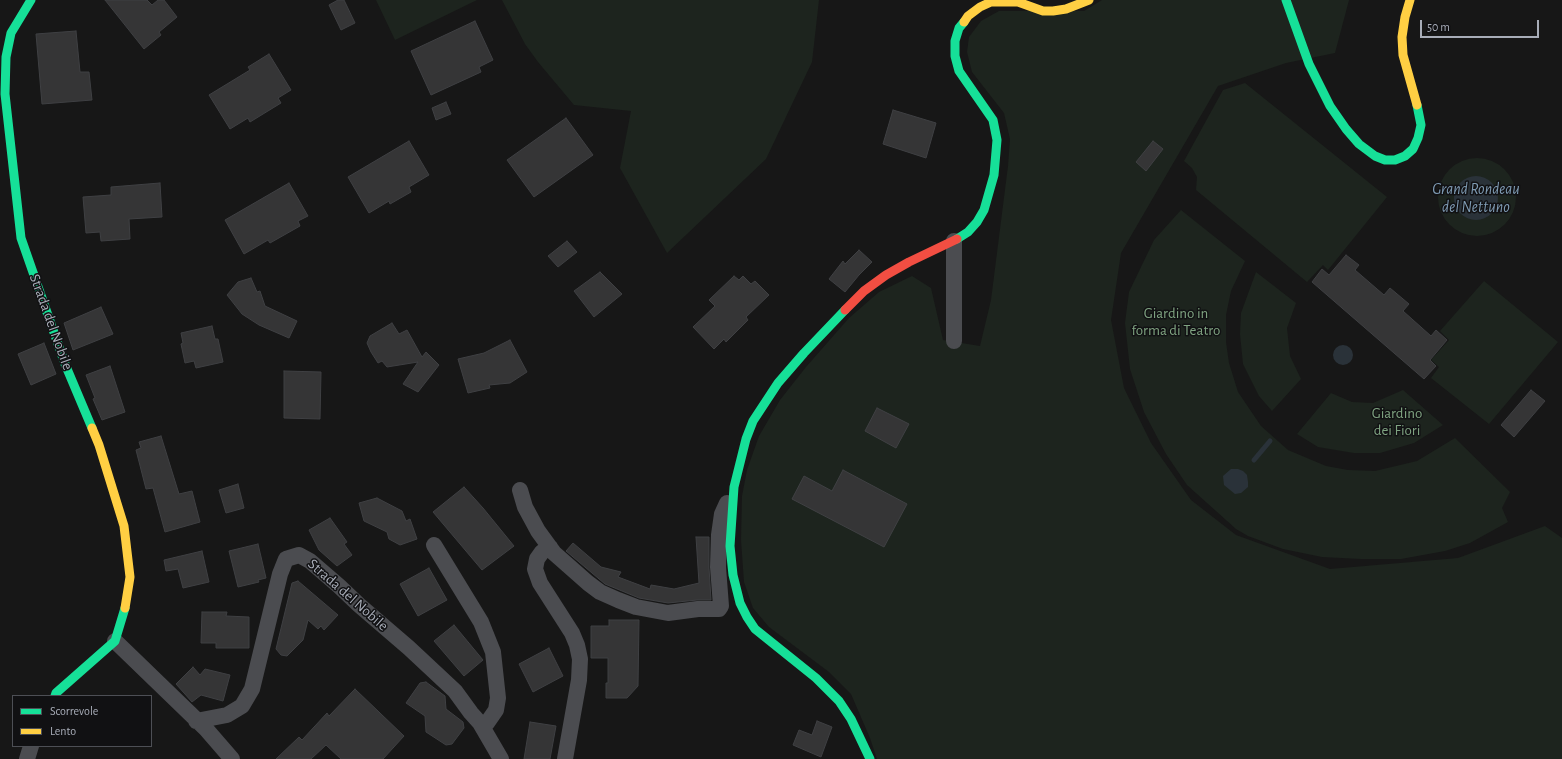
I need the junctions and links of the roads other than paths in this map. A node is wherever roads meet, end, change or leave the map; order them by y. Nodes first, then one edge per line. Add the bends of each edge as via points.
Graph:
1 (31, 0) edge
2 (1089, 0) edge
3 (1286, 0) edge
4 (1410, 0) edge
5 (5, 36) edge
6 (3, 82) edge
7 (954, 242) junction
8 (954, 341) dead end
9 (734, 487) junction
10 (520, 490) dead end
11 (434, 545) dead end
12 (550, 547) junction
13 (115, 641) junction
14 (55, 695) edge
15 (196, 721) junction
16 (480, 724) junction
17 (31, 747) edge
18 (28, 759) edge
19 (232, 759) edge
20 (501, 759) edge
21 (566, 759) edge
22 (870, 759) edge

1 - 5 street, Strada del Nobile
2 - 7 street via 1053,11 1043,11 1018,2 991,2 968,16 959,28 955,41 959,71 993,120 997,140 994,176 984,210 968,232
3 - 4 street via 1309,64 1330,106 1359,144 1375,156 1395,160 1413,149 1421,126 1420,110 1403,55 1402,37
5 - 6 street, Strada del Nobile
6 - 13 street, Strada del Nobile via 21,238 66,364 99,444 124,526 130,578 124,613
7 - 8 street
7 - 9 street via 908,262 864,291 804,353 778,383 753,421 742,450
9 - 12 street via 722,514 719,535 718,567 722,602 719,609 668,613 636,607 600,592
9 - 22 street via 730,546 733,575 747,617 760,632 816,678 839,701 851,719
10 - 12 street via 525,507
11 - 16 street via 481,622 493,652 498,698 496,710 487,723
12 - 21 street via 542,552 535,569 540,584 572,633 580,659
13 - 14 street
13 - 15 street
15 - 16 street, Strada del Nobile via 227,715 242,706 252,689 280,574 286,559 299,555 339,586 455,691
15 - 19 street
16 - 20 street, Strada del Nobile
17 - 18 street

